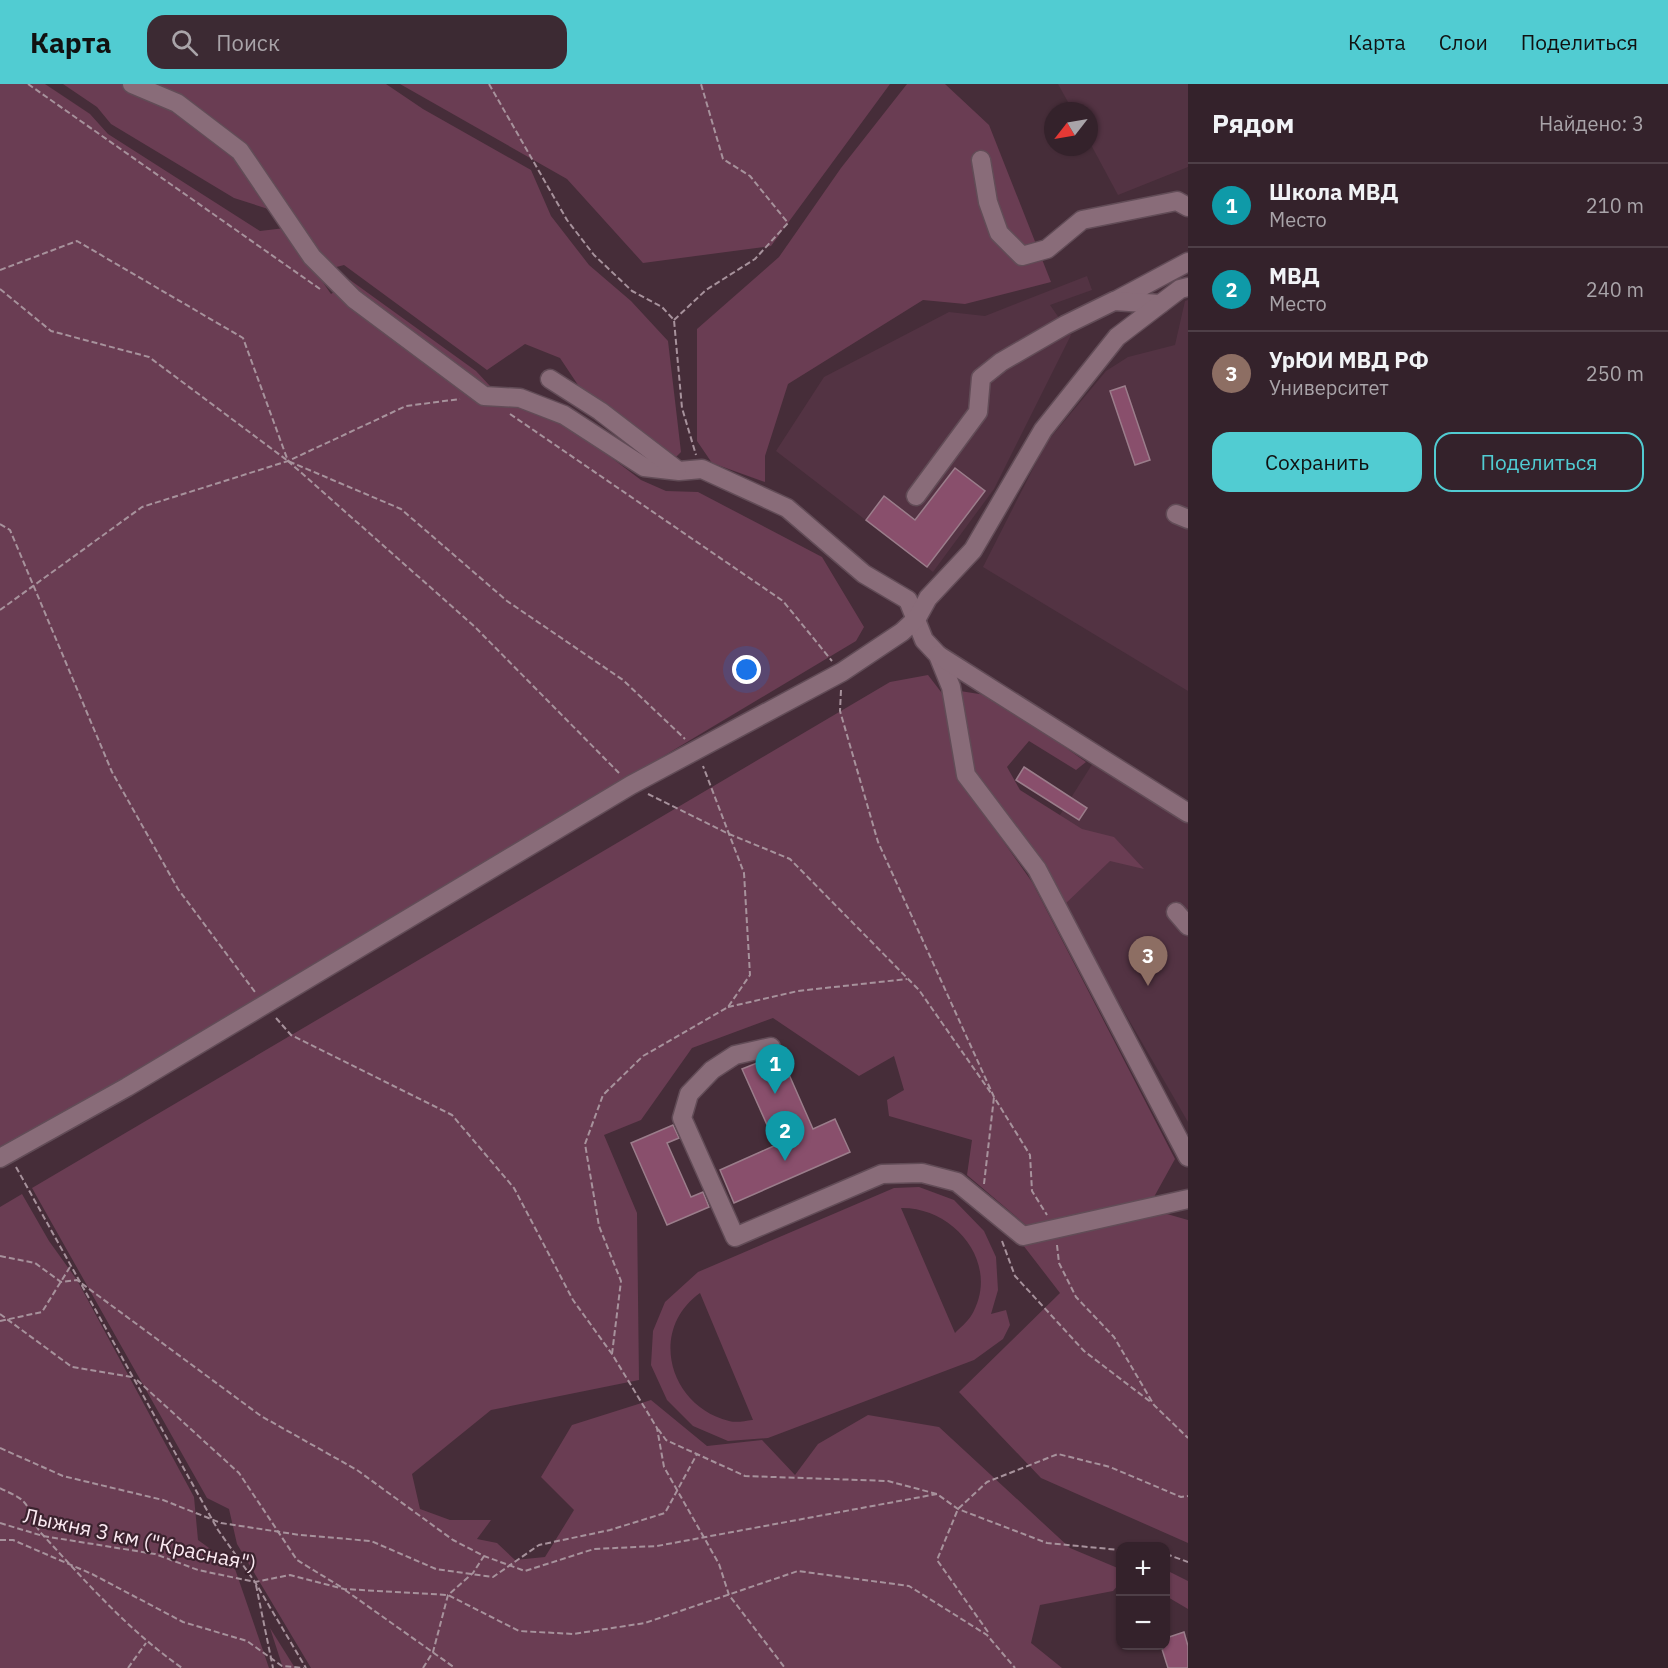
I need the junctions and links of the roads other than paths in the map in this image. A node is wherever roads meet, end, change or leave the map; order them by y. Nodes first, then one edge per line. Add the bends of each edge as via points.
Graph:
1 (132, 84) edge
2 (981, 160) dead end
3 (1188, 207) edge
4 (1188, 262) edge
5 (1188, 287) edge
6 (1114, 301) junction
7 (1160, 304) junction
8 (550, 379) dead end
9 (679, 471) junction
10 (916, 496) dead end
11 (917, 618) junction
12 (938, 655) junction
13 (1188, 813) edge
14 (1176, 912) dead end
15 (1188, 926) edge
16 (771, 1047) dead end
17 (4, 1156) edge
18 (1188, 1157) edge
19 (1188, 1199) edge

1 - 9 street via 177,103 240,151 312,257 354,299 484,396 520,398 564,415 644,468
2 - 3 street via 988,202 999,233 1022,256 1047,249 1082,220 1176,201
4 - 6 street
5 - 7 street
6 - 7 street
6 - 10 street via 1001,362 981,378 978,412
7 - 11 street via 1117,337 1042,429 973,550 928,598
8 - 9 street
9 - 11 street via 702,469 787,508 864,574 908,600
11 - 12 street via 924,640
11 - 17 street via 842,672 631,785
12 - 13 street
12 - 18 street via 951,687 966,775 1037,869
14 - 15 street
16 - 19 street via 735,1055 712,1070 689,1094 682,1118 735,1237 882,1174 922,1173 957,1182 1023,1236

